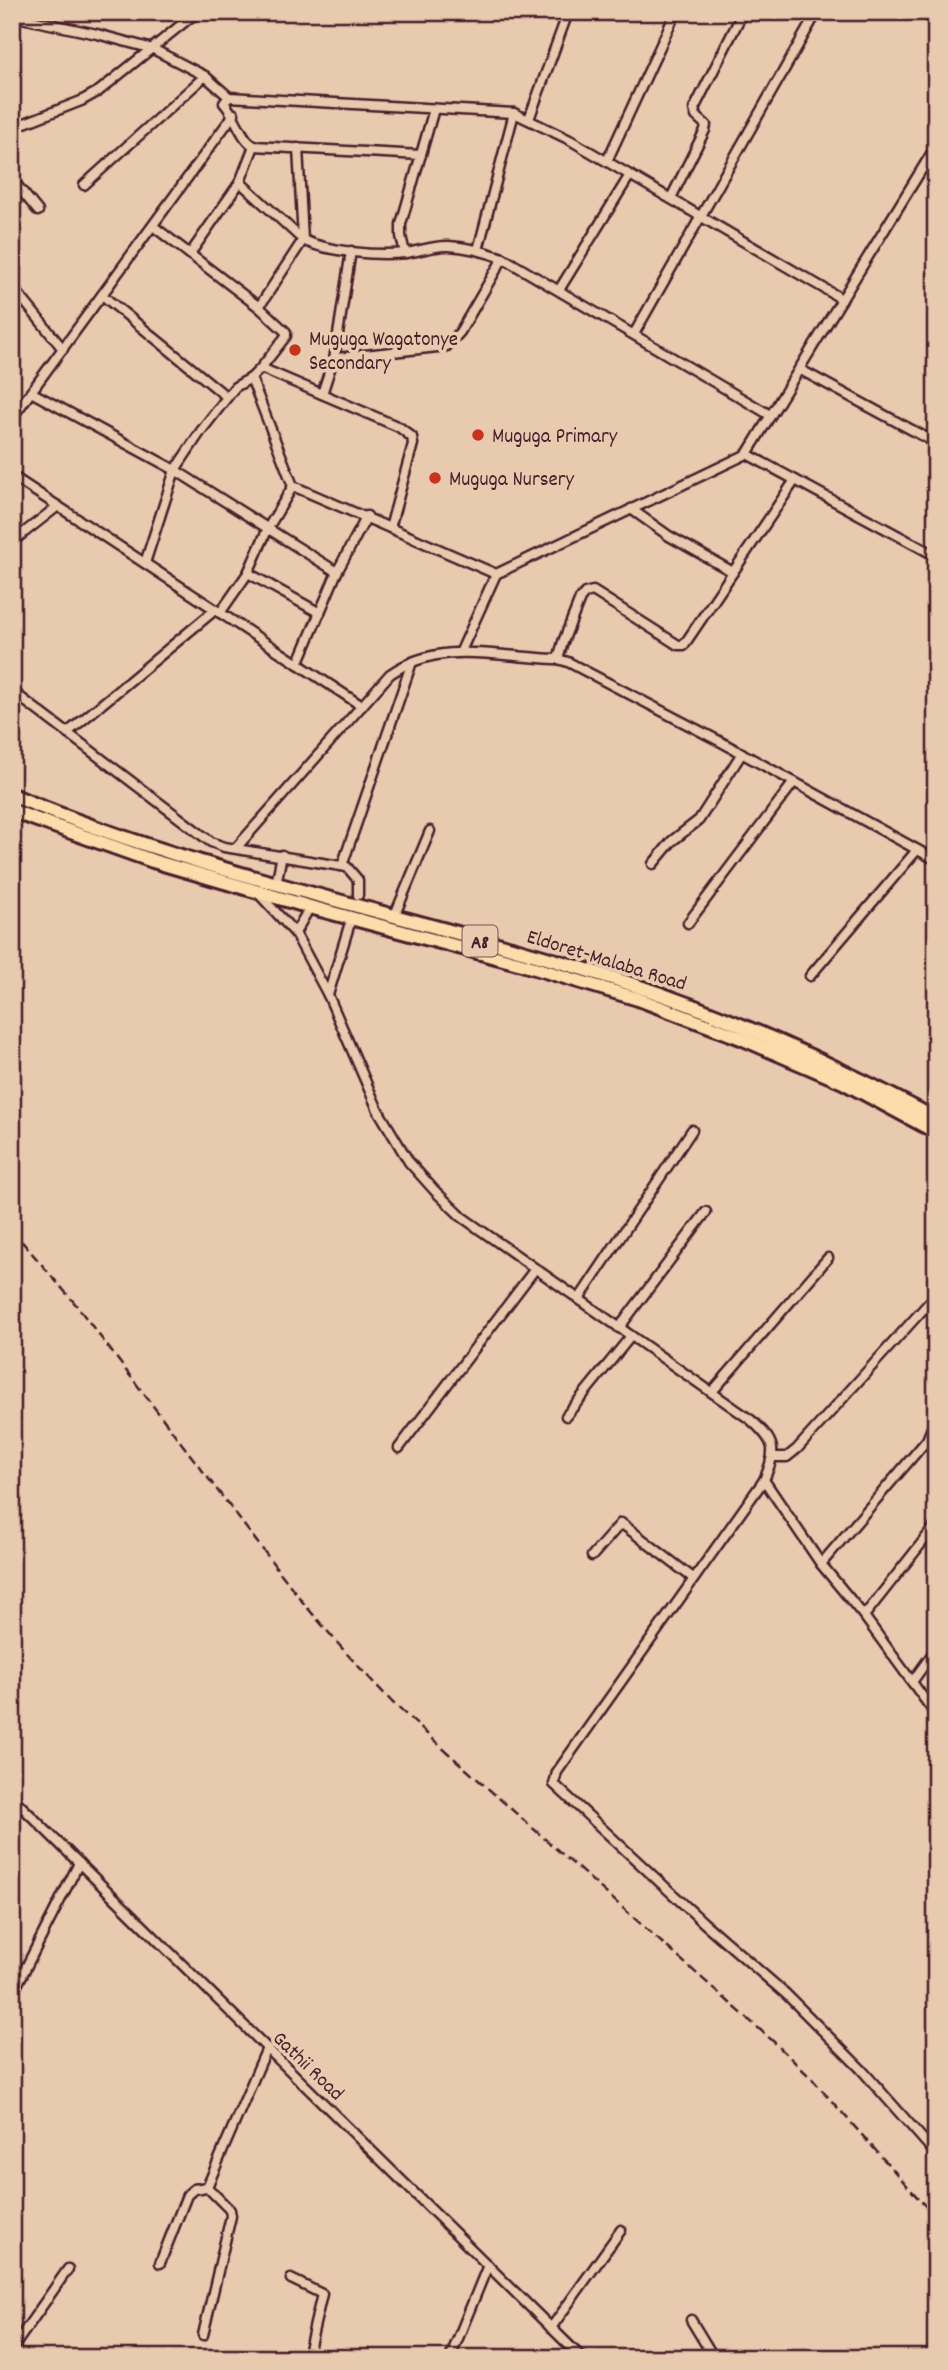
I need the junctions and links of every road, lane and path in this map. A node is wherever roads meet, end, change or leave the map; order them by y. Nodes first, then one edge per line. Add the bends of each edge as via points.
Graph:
1 (197, 12) edge
2 (676, 12) edge
3 (743, 12) edge
4 (817, 12) edge
5 (12, 16) edge
6 (566, 18) dead end
7 (153, 49) junction
8 (205, 76) junction
9 (229, 97) junction
10 (434, 109) junction
11 (514, 113) junction
12 (234, 114) junction
13 (529, 118) junction
14 (12, 128) edge
15 (254, 146) junction
16 (936, 146) edge
17 (298, 148) junction
18 (421, 155) junction
19 (607, 161) junction
20 (629, 175) junction
21 (12, 179) edge
22 (240, 182) junction
23 (84, 185) dead end
24 (671, 198) junction
25 (38, 211) dead end
26 (701, 216) junction
27 (153, 226) junction
28 (303, 240) junction
29 (478, 250) junction
30 (351, 251) junction
31 (405, 253) junction
32 (190, 254) junction
33 (503, 258) junction
34 (12, 286) edge
35 (559, 290) junction
36 (102, 295) junction
37 (842, 299) junction
38 (259, 307) junction
39 (634, 334) junction
40 (63, 349) junction
41 (334, 360) junction
42 (261, 368) junction
43 (799, 369) junction
44 (251, 378) junction
45 (31, 392) junction
46 (322, 394) junction
47 (227, 397) junction
48 (770, 415) junction
49 (12, 418) edge
50 (936, 443) edge
51 (747, 454) junction
52 (175, 470) junction
53 (12, 476) edge
54 (794, 480) junction
55 (293, 486) junction
56 (58, 506) junction
57 (631, 509) junction
58 (367, 516) junction
59 (268, 528) junction
60 (390, 528) junction
61 (12, 542) edge
62 (936, 556) edge
63 (145, 563) junction
64 (337, 572) junction
65 (733, 572) junction
66 (248, 573) junction
67 (496, 574) junction
68 (218, 612) junction
69 (320, 613) junction
70 (461, 651) junction
71 (558, 659) junction
72 (412, 662) junction
73 (298, 664) junction
74 (12, 691) edge
75 (362, 706) junction
76 (67, 733) junction
77 (742, 753) junction
78 (794, 782) junction
79 (12, 795) edge
80 (12, 811) edge
81 (430, 831) dead end
82 (236, 848) junction
83 (917, 850) junction
84 (282, 855) junction
85 (936, 860) edge
86 (653, 864) dead end
87 (342, 866) junction
88 (276, 884) junction
89 (256, 890) junction
90 (358, 895) dead end
91 (310, 907) junction
92 (394, 917) junction
93 (688, 923) dead end
94 (349, 926) dead end
95 (295, 933) junction
96 (810, 976) dead end
97 (328, 995) junction
98 (936, 1119) edge
99 (692, 1130) dead end
100 (936, 1132) edge
101 (706, 1212) dead end
102 (828, 1258) dead end
103 (535, 1269) junction
104 (936, 1295) edge
105 (579, 1299) junction
106 (619, 1328) junction
107 (631, 1336) junction
108 (712, 1392) junction
109 (566, 1416) dead end
110 (936, 1418) edge
111 (399, 1448) dead end
112 (774, 1457) junction
113 (764, 1480) junction
114 (936, 1525) edge
115 (593, 1556) dead end
116 (821, 1564) junction
117 (693, 1578) junction
118 (864, 1616) junction
119 (936, 1649) edge
120 (912, 1682) junction
121 (936, 1715) edge
122 (12, 1797) edge
123 (79, 1863) junction
124 (12, 1995) edge
125 (267, 2048) junction
126 (936, 2154) edge
127 (207, 2187) junction
128 (621, 2230) dead end
129 (160, 2263) dead end
130 (488, 2265) junction
131 (68, 2269) dead end
132 (291, 2279) dead end
133 (691, 2320) dead end
134 (551, 2328) junction
135 (202, 2335) dead end
136 (12, 2349) edge
137 (306, 2358) edge
138 (450, 2358) edge
139 (582, 2358) edge
140 (715, 2358) edge

1 - 7 street
2 - 19 street
3 - 24 street via 694,109 705,130
4 - 26 street
5 - 7 street
6 - 13 street
7 - 8 street
7 - 14 street via 99,91
8 - 9 street
8 - 23 street
9 - 10 street
9 - 12 street via 224,103
10 - 11 street
10 - 18 street
11 - 13 street
11 - 29 street
12 - 15 street via 246,141
12 - 27 street
13 - 19 street
15 - 17 street
15 - 22 street
16 - 37 street
17 - 18 street
17 - 28 street
18 - 31 street via 401,224
19 - 20 street
20 - 24 street
20 - 35 street
21 - 25 street
22 - 28 street
22 - 32 street
24 - 26 street
26 - 37 street
26 - 39 street
27 - 32 street
27 - 36 street
28 - 30 street
28 - 38 street
29 - 31 street via 448,246
29 - 33 street
30 - 31 street
30 - 41 street
32 - 38 street
33 - 35 street
33 - 41 street via 447,346
34 - 40 street
35 - 39 street
36 - 40 street
36 - 47 street
37 - 43 street
38 - 42 street via 286,332
39 - 48 street
40 - 45 street
41 - 46 street
42 - 44 street
42 - 46 street
43 - 48 street
43 - 50 street
44 - 47 street
44 - 55 street
45 - 49 street
45 - 52 street
46 - 60 street via 412,437
47 - 52 street
48 - 51 street
51 - 54 street
51 - 57 street
52 - 59 street
52 - 63 street
53 - 56 street
54 - 62 street
54 - 65 street
55 - 58 street
55 - 59 street
56 - 61 street
56 - 63 street
57 - 65 street
57 - 67 street
58 - 60 street
58 - 64 street
59 - 64 street
59 - 66 street
60 - 67 street
63 - 68 street
64 - 69 street
65 - 71 street via 681,646 593,591 585,593
66 - 68 street
66 - 69 street
67 - 70 street
68 - 73 street
68 - 76 street
69 - 73 street
70 - 71 street
70 - 72 street
71 - 77 street
72 - 75 street via 390,674
72 - 87 street
73 - 75 street
74 - 76 street
75 - 82 street
76 - 82 street via 211,842
77 - 78 street
77 - 86 street via 699,820
78 - 83 street
78 - 93 street
79 - 88 highway, Eldoret-Malaba Road / A8
80 - 89 highway, Eldoret-Malaba Road / A8 via 153,861
81 - 92 street
82 - 84 street
83 - 85 street
83 - 96 street
84 - 87 street
84 - 88 street
87 - 90 street via 358,880
88 - 92 highway, Eldoret-Malaba Road / A8
89 - 91 highway, Eldoret-Malaba Road / A8
89 - 95 street
91 - 95 street
91 - 100 highway, Eldoret-Malaba Road / A8 via 638,999 843,1082
92 - 98 highway, Eldoret-Malaba Road / A8 via 630,984 734,1021 823,1060
94 - 97 street
95 - 97 street
97 - 103 street via 377,1110 410,1163 462,1217
99 - 105 street
101 - 106 street
102 - 108 street
103 - 105 street
103 - 111 street
104 - 112 street via 797,1449 787,1457
105 - 106 street
106 - 107 street
107 - 108 street
107 - 109 street
108 - 112 street via 762,1430
110 - 116 street via 927,1440
112 - 113 street
113 - 116 street
113 - 117 street
114 - 118 street
115 - 117 street via 621,1523
116 - 118 street
117 - 126 street via 554,1784 786,1994
118 - 120 street
119 - 120 street
120 - 121 street
122 - 123 street, Gathii Road
123 - 124 street
123 - 125 street, Gathii Road
125 - 127 street
125 - 130 street, Gathii Road
127 - 129 street via 187,2195
127 - 135 street via 231,2216
128 - 134 street
130 - 134 street, Gathii Road
130 - 138 street
131 - 136 street
132 - 137 street via 322,2294
133 - 140 street
134 - 139 street, Gathii Road

